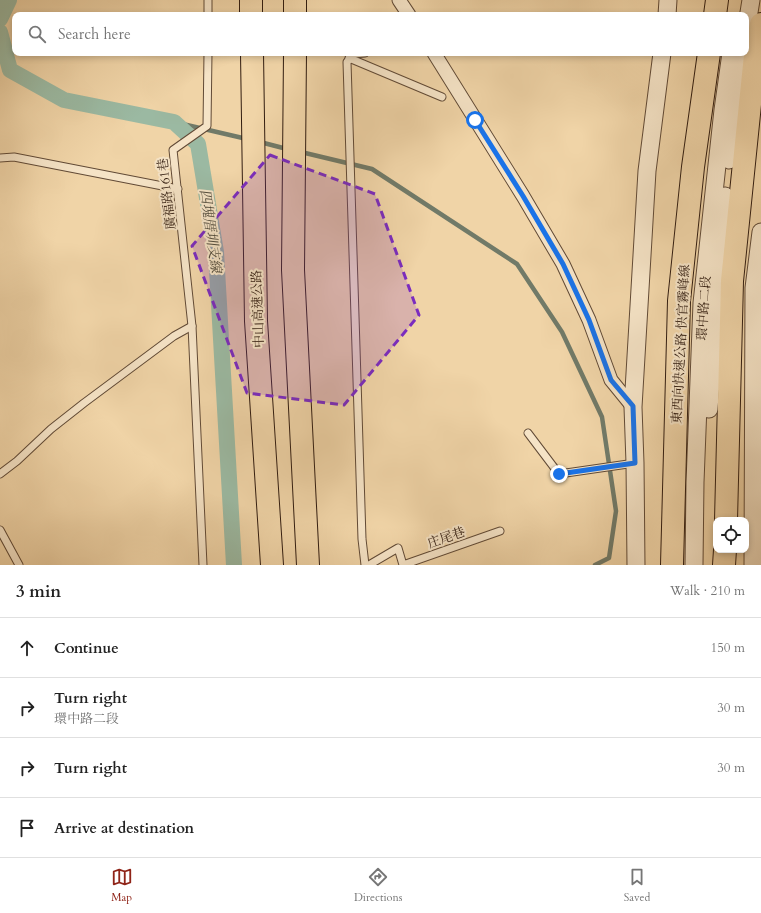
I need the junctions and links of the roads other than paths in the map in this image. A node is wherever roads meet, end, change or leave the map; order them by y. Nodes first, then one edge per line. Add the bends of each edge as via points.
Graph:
1 (208, 0) edge
2 (251, 0) edge
3 (295, 0) edge
4 (399, 0) edge
5 (668, 0) edge
6 (717, 0) edge
7 (739, 0) edge
8 (751, 0) edge
9 (208, 12) edge
10 (251, 12) edge
11 (295, 12) edge
12 (407, 12) edge
13 (667, 12) edge
14 (715, 12) edge
15 (737, 12) edge
16 (749, 12) edge
17 (761, 24) edge
18 (208, 56) edge
19 (252, 56) edge
20 (295, 56) edge
21 (352, 56) edge
22 (436, 56) edge
23 (662, 56) edge
24 (709, 56) edge
25 (732, 56) edge
26 (743, 56) edge
27 (349, 58) junction
28 (442, 97) dead end
29 (0, 158) edge
30 (178, 189) junction
31 (761, 232) edge
32 (192, 326) junction
33 (633, 406) junction
34 (528, 433) dead end
35 (635, 463) junction
36 (0, 474) edge
37 (726, 517) edge
38 (0, 530) edge
39 (500, 532) dead end
40 (725, 553) edge
41 (19, 565) edge
42 (202, 565) edge
43 (272, 565) edge
44 (308, 565) edge
45 (365, 565) edge
46 (369, 565) edge
47 (636, 565) edge
48 (672, 565) edge
49 (694, 565) edge
50 (706, 565) edge
51 (724, 565) edge
52 (753, 565) edge

1 - 9 lane
2 - 10 highway
3 - 11 highway
4 - 12 street
5 - 13 street
6 - 14 highway
7 - 15 street
8 - 16 street
17 - 37 highway via 755,55 732,281
18 - 30 lane, 廣福路161巷 via 207,126 173,150
19 - 43 highway, 中山高速公路 via 256,321
20 - 44 highway via 293,270
21 - 27 lane
22 - 33 street via 563,264 589,320 611,380
23 - 33 street via 647,171
24 - 48 highway, 東西向快速公路 快官霧峰線 via 679,301
25 - 49 street, 環中路二段 via 722,117 702,303
26 - 50 street, 環中路二段 via 726,183 705,458
27 - 28 lane
27 - 45 lane via 347,62 361,508
29 - 30 lane via 14,157
30 - 32 lane, 廣福路161巷
31 - 52 street via 754,288
32 - 36 lane via 174,336 84,403
32 - 42 lane, 廣福路161巷
33 - 35 street
34 - 35 lane via 559,474
35 - 47 street
38 - 41 lane
39 - 46 lane, 庄尾巷 via 403,565 398,548
40 - 51 highway

